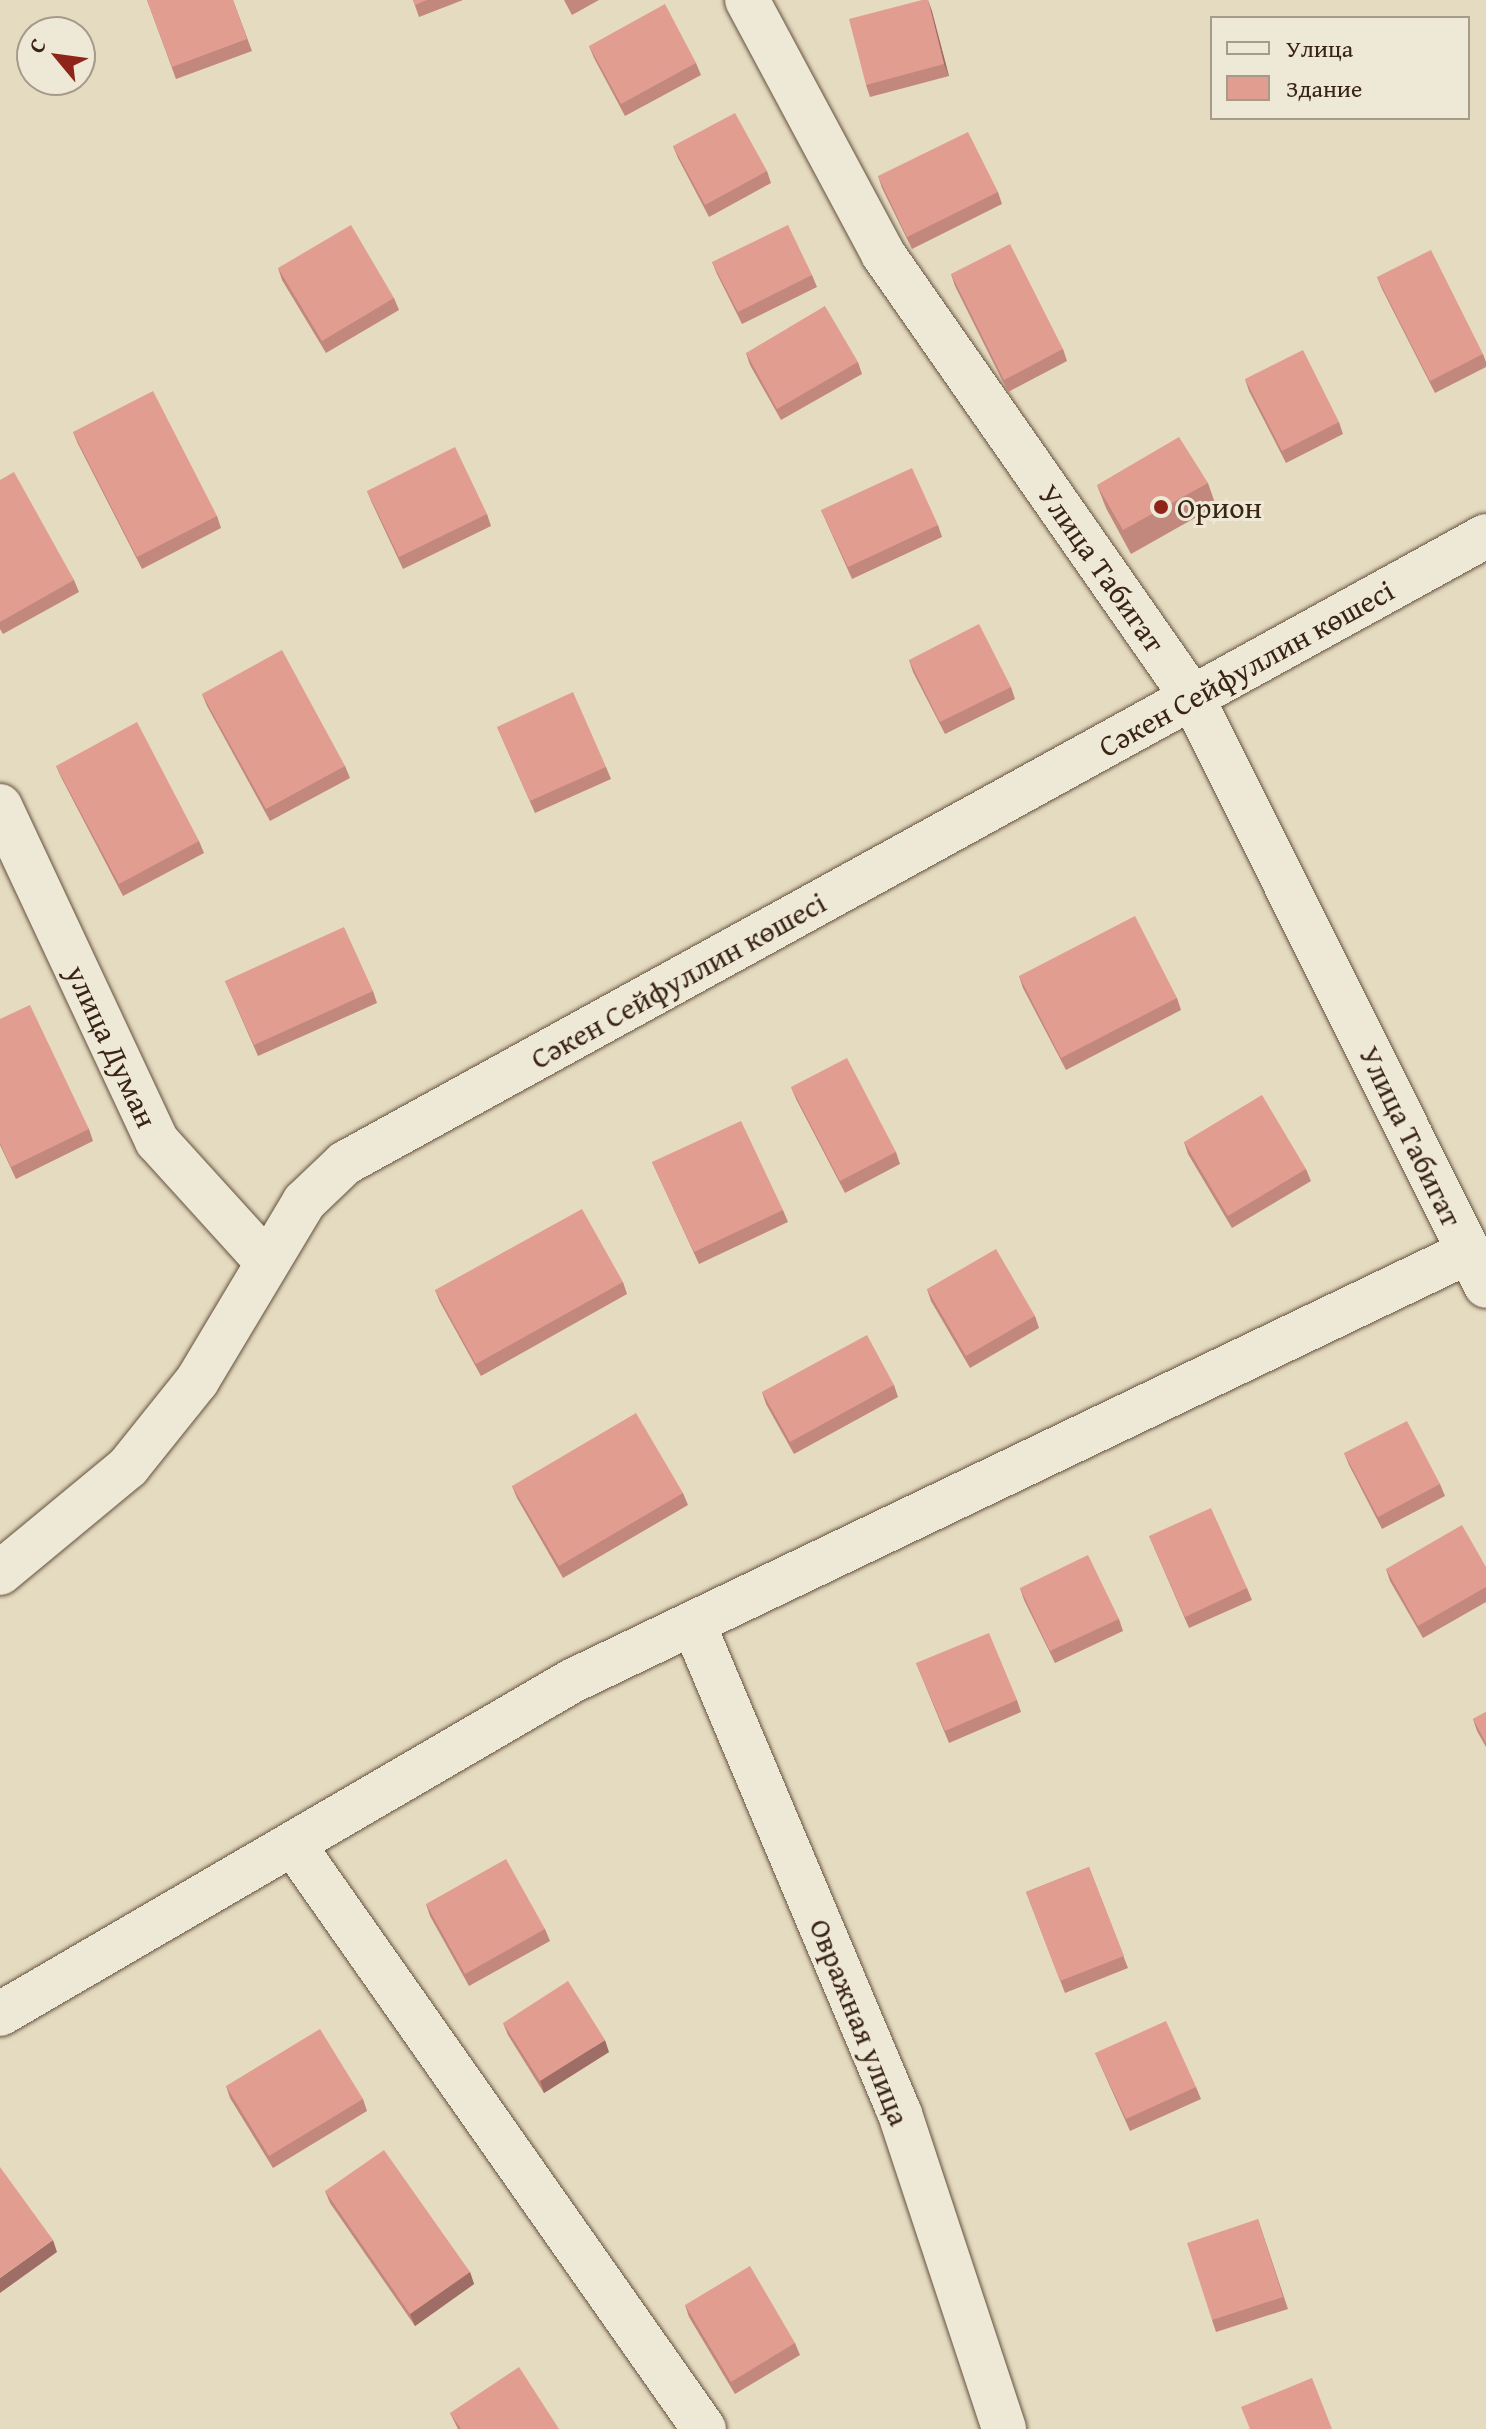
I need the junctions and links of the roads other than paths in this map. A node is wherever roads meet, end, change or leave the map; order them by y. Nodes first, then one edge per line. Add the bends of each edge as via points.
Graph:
1 (747, 0) edge
2 (1486, 536) edge
3 (1192, 697) junction
4 (0, 806) edge
5 (264, 1259) junction
6 (1477, 1269) edge
7 (0, 1573) edge
8 (693, 1623) junction
9 (293, 1844) junction
10 (0, 2014) edge
11 (704, 2429) edge
12 (1004, 2429) edge

1 - 3 street, Улица Табигат via 883,254
2 - 3 street, Сәкен Сейфуллин көшесі
3 - 5 street, Сәкен Сейфуллин көшесі via 345,1163 304,1202
3 - 6 street, Улица Табигат
4 - 5 street, улица Думан via 157,1141
5 - 7 street, Сәкен Сейфуллин көшесі via 197,1381 128,1467
6 - 8 street
8 - 9 street via 572,1681
8 - 12 street, Овражная улица via 900,2114
9 - 10 street
9 - 11 street

